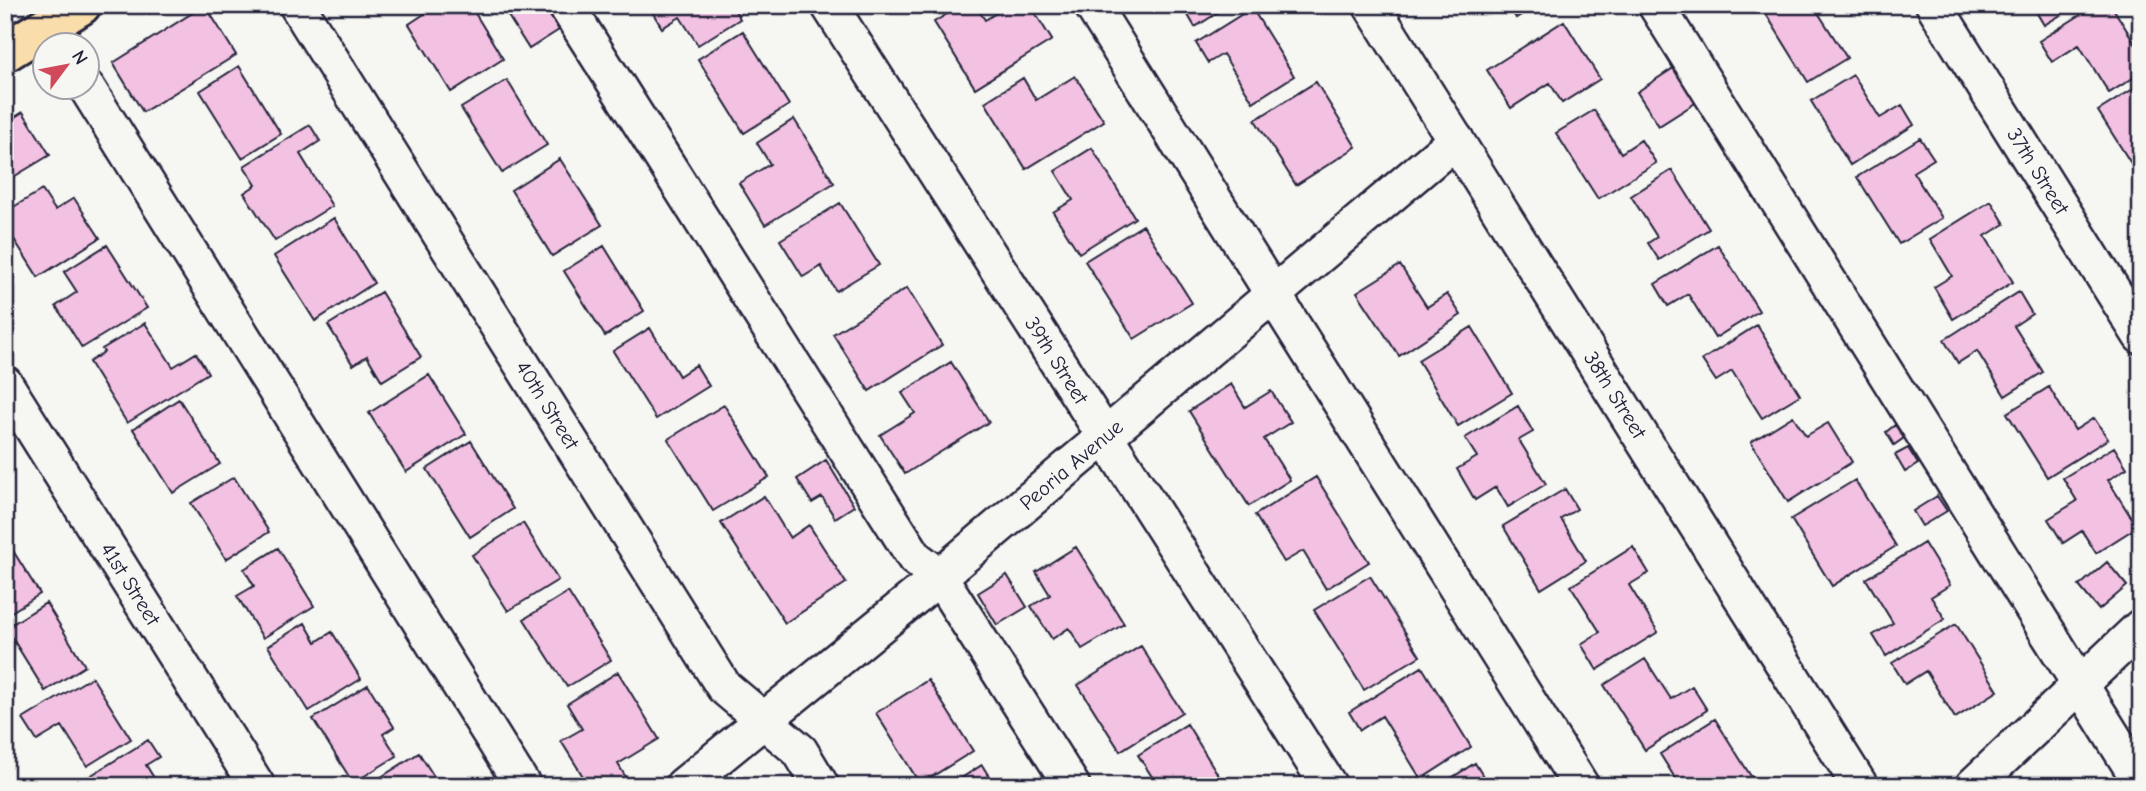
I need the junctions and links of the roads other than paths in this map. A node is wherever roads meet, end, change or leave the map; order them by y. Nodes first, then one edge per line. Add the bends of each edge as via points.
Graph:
1 (81, 5) edge
2 (297, 5) edge
3 (566, 5) edge
4 (829, 5) edge
5 (1092, 5) edge
6 (1371, 5) edge
7 (1656, 5) edge
8 (1934, 5) edge
9 (57, 32) edge
10 (32, 43) edge
11 (5, 52) edge
12 (96, 102) edge
13 (1456, 140) junction
14 (1273, 294) junction
15 (2141, 337) edge
16 (5, 384) edge
17 (1104, 435) junction
18 (939, 576) junction
19 (2141, 627) edge
20 (2080, 685) junction
21 (764, 719) junction
22 (2141, 782) edge
23 (257, 786) edge
24 (523, 786) edge
25 (683, 786) edge
26 (821, 786) edge
27 (1072, 786) edge
28 (1329, 786) edge
29 (1581, 786) edge
30 (1860, 786) edge
31 (1973, 786) edge

1 - 9 main road
2 - 21 street, 40th Street via 724,687
3 - 18 street via 915,558
4 - 17 street, 39th Street
5 - 14 street
6 - 13 street, 38th Street
7 - 20 street
8 - 15 street, 37th Street
10 - 11 main road
12 - 24 street
13 - 14 street, Peoria Avenue
13 - 30 street, 38th Street
14 - 17 street, Peoria Avenue
14 - 29 street
16 - 23 street, 41st Street
17 - 18 street, Peoria Avenue
17 - 28 street, 39th Street
18 - 21 street, Peoria Avenue
18 - 27 street
19 - 20 street
20 - 22 street
20 - 31 street
21 - 25 street, Peoria Avenue
21 - 26 street, 40th Street via 800,751

